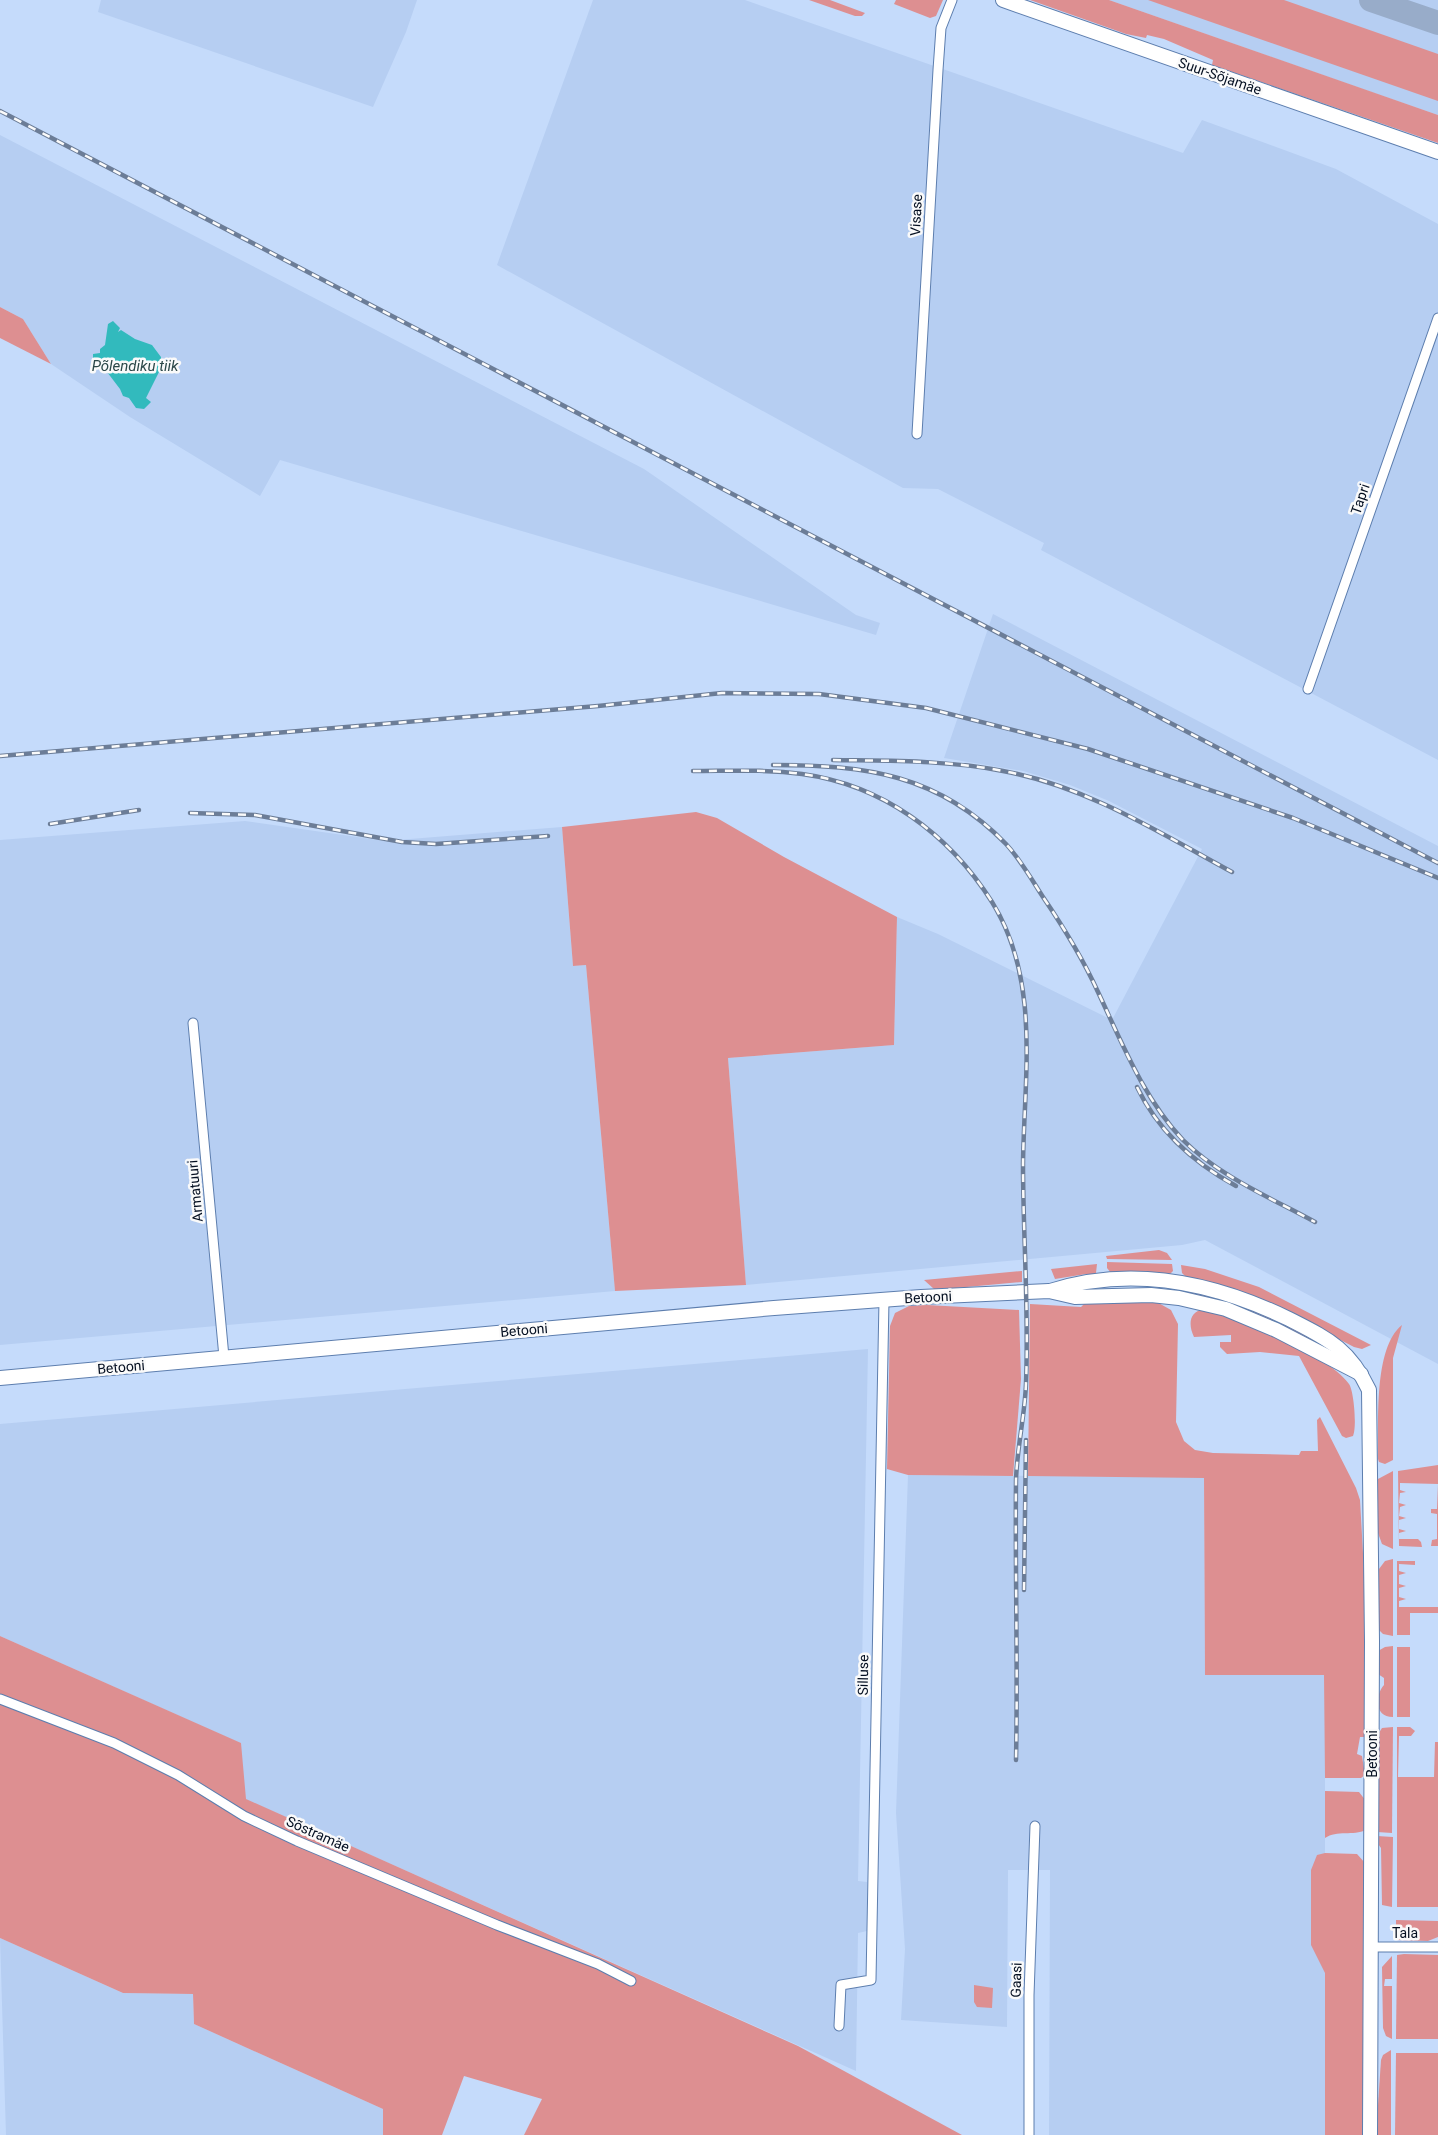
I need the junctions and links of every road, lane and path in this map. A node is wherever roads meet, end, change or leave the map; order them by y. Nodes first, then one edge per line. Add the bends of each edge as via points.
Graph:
1 (952, 0) edge
2 (1002, 0) edge
3 (1438, 152) edge
4 (1438, 318) edge
5 (917, 434) dead end
6 (1308, 689) dead end
7 (192, 1023) dead end
8 (884, 1300) junction
9 (224, 1357) junction
10 (0, 1378) edge
11 (0, 1699) edge
12 (1035, 1826) dead end
13 (1372, 1947) junction
14 (1438, 1947) edge
15 (631, 1981) dead end
16 (839, 2026) dead end
17 (1029, 2135) edge
18 (1370, 2135) edge

1 - 5 street, Visase via 941,28 938,65
2 - 3 street, Suur-Sõjamäe
4 - 6 street, Tapri
7 - 9 street, Armatuuri
8 - 9 street, Betooni
8 - 13 street, Betooni via 1049,1291 1079,1281 1102,1279 1159,1280 1208,1288 1266,1308 1339,1346 1362,1374 1369,1390
8 - 16 street, Silluse via 871,1980 841,1985
9 - 10 street, Betooni
11 - 15 street, Sõstramäe via 114,1744 178,1775 244,1816 298,1841 598,1964
12 - 17 street, Gaasi via 1029,1995
13 - 14 street, Tala
13 - 18 street, Betooni

